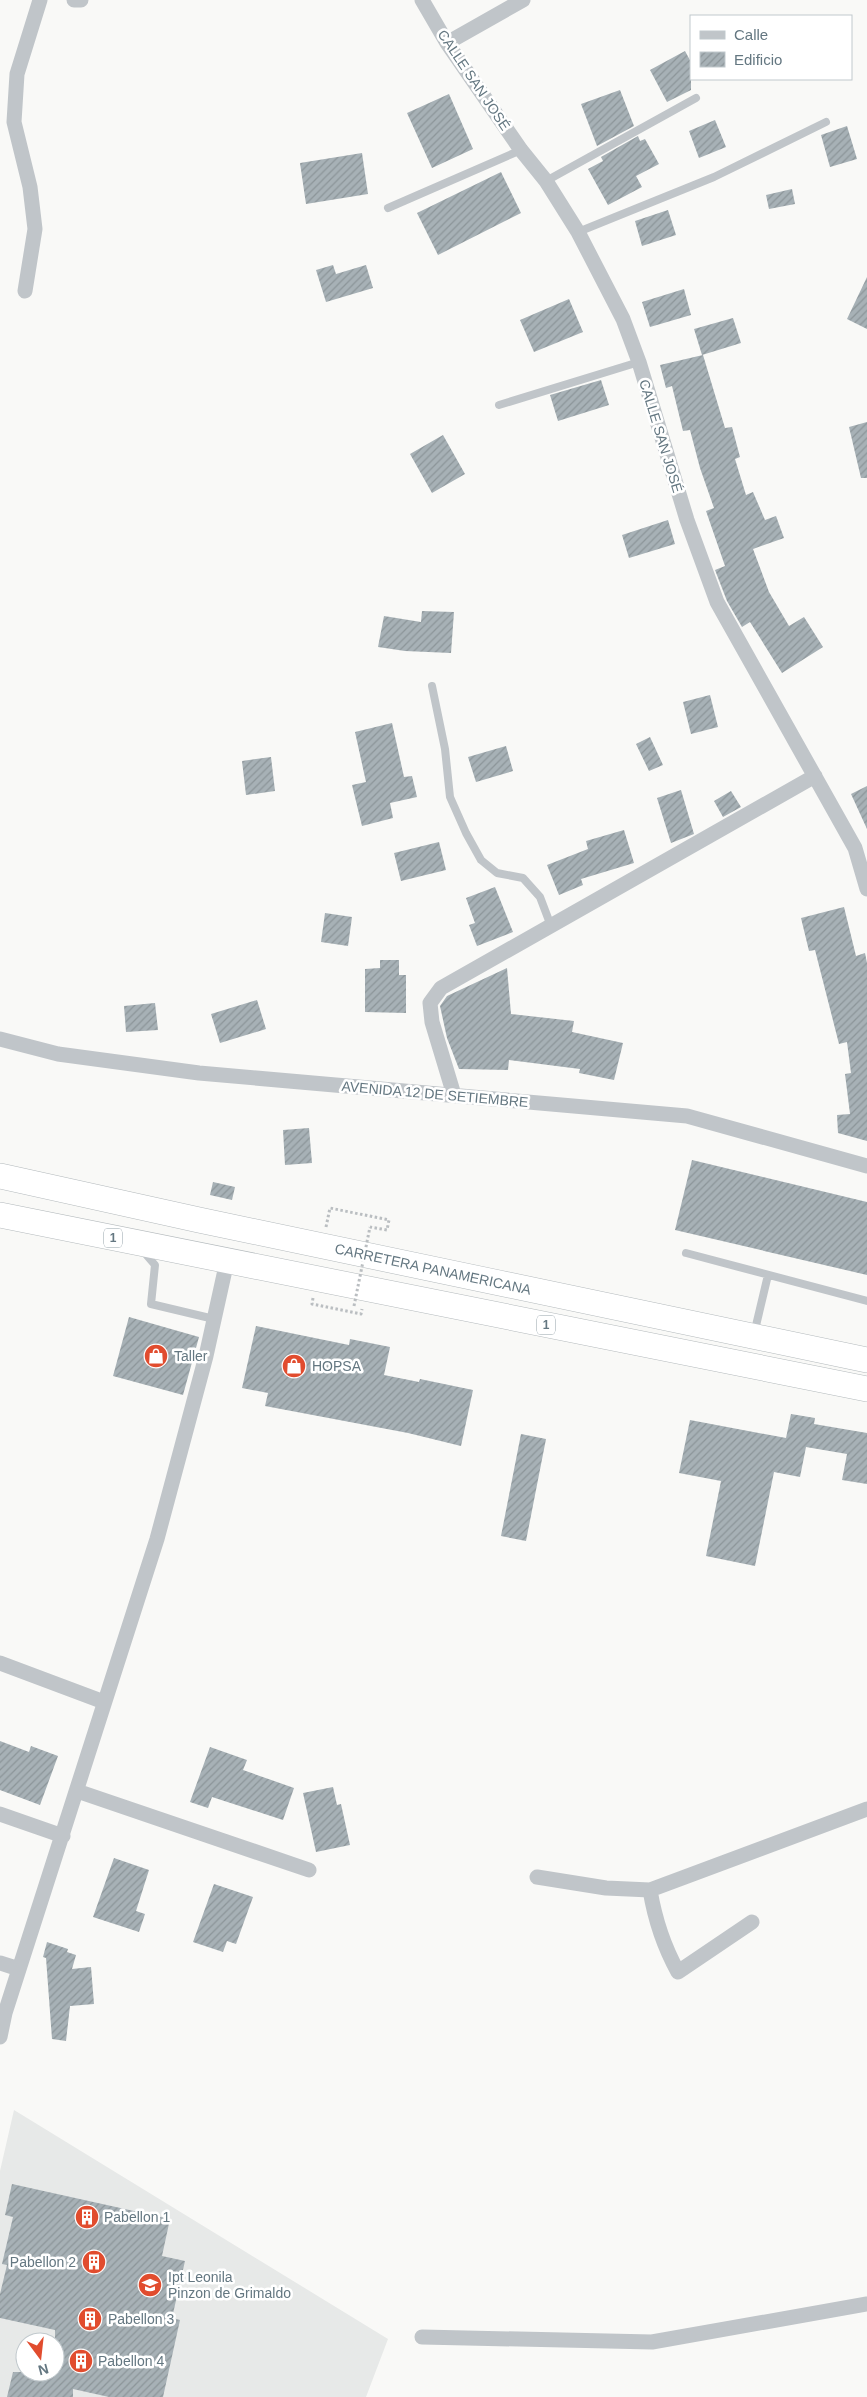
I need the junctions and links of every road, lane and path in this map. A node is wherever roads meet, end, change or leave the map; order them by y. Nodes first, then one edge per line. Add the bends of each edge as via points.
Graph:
1 (40, 0) edge
2 (74, 0) edge
3 (81, 0) edge
4 (422, 0) edge
5 (523, 0) edge
6 (448, 44) junction
7 (696, 98) dead end
8 (826, 122) dead end
9 (521, 150) junction
10 (546, 181) junction
11 (388, 208) dead end
12 (578, 232) junction
13 (24, 291) dead end
14 (638, 362) junction
15 (499, 405) dead end
16 (432, 686) dead end
17 (815, 776) junction
18 (861, 846) edge
19 (867, 889) edge
20 (551, 926) junction
21 (0, 1039) edge
22 (454, 1095) junction
23 (867, 1166) edge
24 (0, 1176) edge
25 (330, 1208) dead end
26 (0, 1215) edge
27 (199, 1220) junction
28 (136, 1242) junction
29 (686, 1253) dead end
30 (227, 1261) junction
31 (768, 1275) junction
32 (867, 1301) edge
33 (312, 1304) dead end
34 (214, 1319) junction
35 (754, 1336) junction
36 (867, 1360) edge
37 (867, 1389) edge
38 (0, 1663) edge
39 (104, 1702) junction
40 (77, 1791) junction
41 (867, 1809) edge
42 (0, 1814) edge
43 (63, 1836) junction
44 (309, 1870) dead end
45 (537, 1877) dead end
46 (650, 1890) junction
47 (752, 1922) dead end
48 (0, 1963) edge
49 (19, 1970) junction
50 (0, 2037) edge
51 (867, 2304) edge
52 (422, 2337) dead end

1 - 13 street via 16,74 14,122 30,187 35,229
2 - 3 street
4 - 6 street, CALLE SAN JOSÉ
5 - 6 street
6 - 9 street, CALLE SAN JOSÉ
7 - 10 lane
8 - 12 lane via 714,177
9 - 10 street, CALLE SAN JOSÉ
9 - 11 lane
10 - 12 street, CALLE SAN JOSÉ
12 - 14 street, CALLE SAN JOSÉ via 622,319
14 - 15 lane
14 - 17 street, CALLE SAN JOSÉ via 687,520 717,602
16 - 20 lane via 445,749 450,797 466,833 481,860 497,873 523,878 540,897
17 - 18 street, CALLE SAN JOSÉ
17 - 20 street
18 - 19 street, CALLE SAN JOSÉ
20 - 22 street via 442,988 430,1003 432,1022
21 - 22 street, AVENIDA 12 DE SETIEMBRE via 58,1054 199,1073
22 - 23 street, AVENIDA 12 DE SETIEMBRE via 687,1116
24 - 27 highway, CARRETERA PANAMERICANA
25 - 33 path, bridge via 389,1220 387,1230 370,1227 354,1306 362,1307 361,1314
26 - 28 highway, 1
27 - 30 highway via 222,1240 227,1250
27 - 35 highway, CARRETERA PANAMERICANA
28 - 30 highway, 1
28 - 34 lane via 155,1265 151,1304
29 - 31 lane
30 - 34 street
30 - 37 highway, 1
31 - 32 lane
31 - 35 lane
34 - 39 street via 157,1539
35 - 36 highway, CARRETERA PANAMERICANA
38 - 39 street
39 - 40 street
40 - 43 street
40 - 44 street
41 - 46 street
42 - 43 street
43 - 49 street
45 - 46 street via 606,1888
46 - 47 street via 656,1925 678,1972
48 - 49 street
49 - 50 street
51 - 52 street via 652,2342

